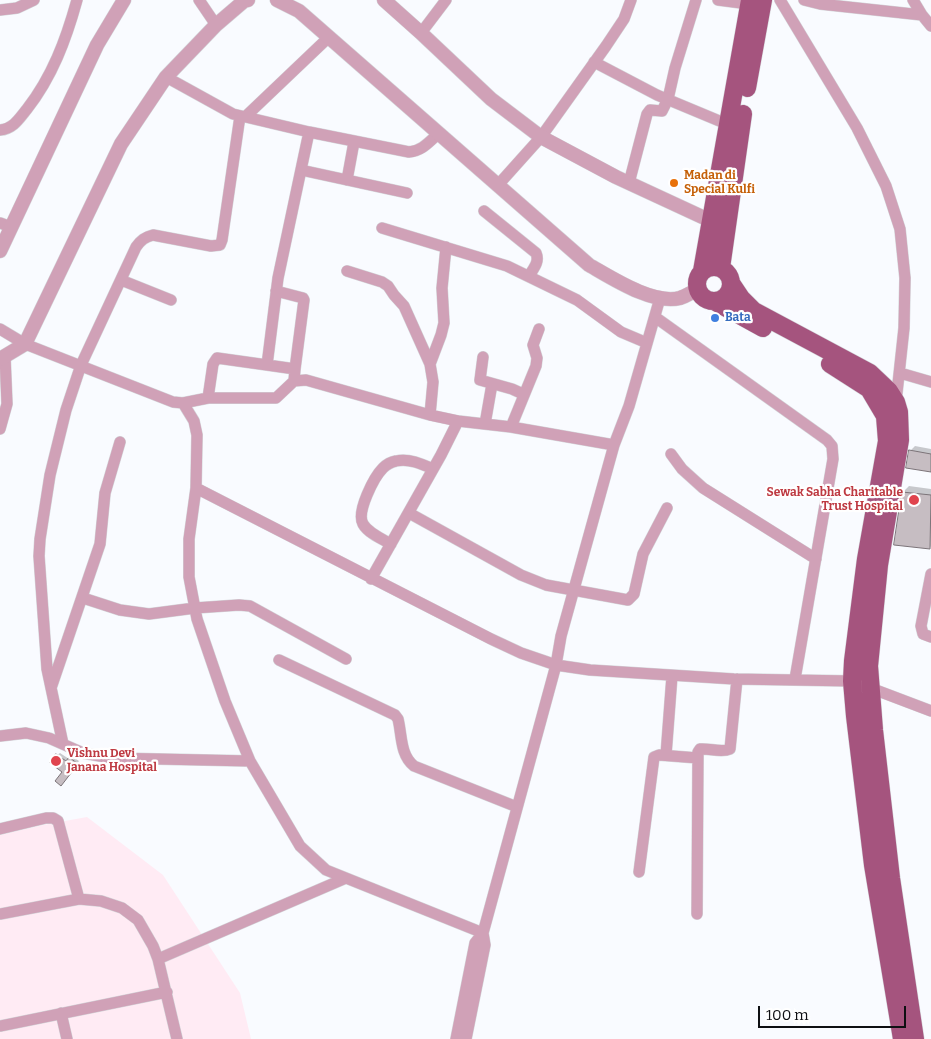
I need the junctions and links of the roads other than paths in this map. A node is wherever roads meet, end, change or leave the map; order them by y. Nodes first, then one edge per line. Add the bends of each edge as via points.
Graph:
1 (34, 0) edge
2 (77, 0) edge
3 (124, 0) edge
4 (199, 0) edge
5 (248, 0) edge
6 (277, 0) edge
7 (446, 0) edge
8 (631, 0) edge
9 (696, 0) edge
10 (718, 0) edge
11 (780, 0) edge
12 (804, 0) edge
13 (914, 0) edge
14 (754, 2) edge
15 (392, 3) edge
16 (0, 10) edge
17 (922, 15) junction
18 (216, 25) junction
19 (931, 26) edge
20 (421, 32) junction
21 (329, 37) junction
22 (594, 62) junction
23 (166, 77) junction
24 (668, 99) junction
25 (242, 117) junction
26 (729, 125) junction
27 (0, 130) edge
28 (309, 132) junction
29 (438, 134) junction
30 (541, 137) junction
31 (354, 142) junction
32 (301, 170) junction
33 (346, 180) junction
34 (629, 183) junction
35 (498, 185) junction
36 (407, 193) dead end
37 (484, 211) dead end
38 (711, 221) junction
39 (6, 225) edge
40 (382, 228) dead end
41 (446, 247) junction
42 (0, 250) edge
43 (721, 268) junction
44 (348, 271) dead end
45 (702, 271) junction
46 (529, 276) junction
47 (121, 280) junction
48 (731, 283) junction
49 (698, 290) junction
50 (276, 291) junction
51 (660, 298) junction
52 (171, 300) dead end
53 (714, 301) junction
54 (655, 317) junction
55 (0, 329) edge
56 (539, 329) dead end
57 (647, 343) junction
58 (25, 344) junction
59 (483, 357) dead end
60 (2, 358) edge
61 (430, 364) junction
62 (81, 365) junction
63 (266, 365) junction
64 (295, 369) junction
65 (900, 373) junction
66 (294, 381) junction
67 (931, 382) edge
68 (492, 384) junction
69 (524, 394) junction
70 (208, 398) junction
71 (896, 402) junction
72 (183, 403) junction
73 (430, 415) junction
74 (458, 421) junction
75 (485, 424) junction
76 (511, 428) junction
77 (0, 429) edge
78 (120, 442) dead end
79 (614, 445) junction
80 (671, 454) dead end
81 (434, 469) junction
82 (196, 488) junction
83 (666, 508) dead end
84 (408, 513) junction
85 (391, 544) junction
86 (816, 559) junction
87 (931, 574) edge
88 (371, 579) junction
89 (574, 591) junction
90 (83, 598) junction
91 (195, 608) junction
92 (931, 637) edge
93 (346, 659) dead end
94 (279, 660) dead end
95 (556, 665) junction
96 (672, 676) junction
97 (737, 679) junction
98 (794, 679) junction
99 (852, 680) junction
100 (872, 687) junction
101 (50, 690) junction
102 (931, 711) edge
103 (0, 736) edge
104 (63, 744) junction
105 (666, 755) junction
106 (698, 758) junction
107 (250, 761) junction
108 (517, 807) junction
109 (0, 829) edge
110 (639, 872) dead end
111 (346, 878) junction
112 (80, 899) junction
113 (0, 914) edge
114 (697, 914) dead end
115 (483, 933) junction
116 (158, 959) junction
117 (166, 992) junction
118 (61, 1013) junction
119 (0, 1026) edge
120 (67, 1039) edge
121 (177, 1039) edge
122 (456, 1039) edge
123 (466, 1039) edge
124 (902, 1039) edge
125 (915, 1039) edge

1 - 16 street via 17,8
2 - 27 street via 54,68 45,84 18,120 10,128
3 - 39 street via 97,45
4 - 18 street
5 - 18 street
6 - 21 street via 299,11
7 - 20 street
8 - 22 street via 624,19
9 - 24 street
10 - 14 street
11 - 65 street via 857,128 886,186 900,229 905,278
12 - 17 street
13 - 17 street
14 - 26 main road
14 - 43 main road
15 - 20 street
17 - 19 street
18 - 23 street
20 - 30 street via 491,99
21 - 25 street
21 - 29 street
22 - 24 street
22 - 30 street
23 - 25 street via 223,110
23 - 58 street via 121,144
24 - 26 street
24 - 34 street via 662,111 650,110 647,114
25 - 28 street
25 - 47 street via 220,245 146,237 136,247
26 - 38 main road
28 - 31 street
28 - 32 street
29 - 31 street via 417,151
29 - 35 street
30 - 34 street
30 - 35 street
31 - 33 street
32 - 33 street
32 - 50 street
33 - 36 street
34 - 38 street
35 - 51 street via 589,265 635,290
37 - 46 street via 536,253 538,259
38 - 45 main road
39 - 42 street
40 - 41 street
41 - 46 street
41 - 61 street via 442,288 444,323
43 - 45 main road
43 - 48 main road
44 - 61 street via 388,286 404,306
45 - 49 main road via 698,276
46 - 57 street via 577,300 621,332
47 - 52 street
47 - 62 street
48 - 53 main road via 726,295
48 - 71 main road via 754,311 870,373
49 - 51 street via 678,298
49 - 53 main road via 706,299
50 - 63 street
50 - 64 street via 304,300
51 - 54 street
53 - 99 main road via 834,366 869,389 885,416 887,441 866,559
54 - 57 street
54 - 86 street via 832,446 833,459
55 - 58 street
56 - 69 street via 533,345 536,366
57 - 79 street
58 - 60 street
58 - 62 street
59 - 68 street via 480,380
60 - 77 street via 7,404
61 - 73 street via 433,382
62 - 72 street via 163,399
62 - 101 street via 50,475 40,539 39,570
63 - 64 street
63 - 70 street via 217,358 213,364
64 - 66 street
65 - 67 street
65 - 71 street
66 - 70 street via 276,398
66 - 73 street via 306,380
68 - 69 street
68 - 75 street
69 - 76 street
70 - 72 street
71 - 100 main road via 900,440 879,565 870,649
72 - 82 street via 196,426
73 - 74 street
74 - 75 street
74 - 81 street
75 - 76 street
76 - 79 street
78 - 90 street via 105,493 100,544
79 - 89 street
80 - 86 street via 682,470 703,488
81 - 84 street
81 - 85 street via 413,461 396,461 382,469 362,507 361,522
82 - 88 street
82 - 91 street via 188,539 189,577
83 - 89 street via 643,554 632,598 622,600
84 - 85 street
84 - 89 street via 521,575
85 - 88 street
86 - 98 street
87 - 92 street via 921,626 923,634
88 - 95 street via 491,639
89 - 95 street
90 - 91 street via 137,614
90 - 101 street
91 - 93 street via 250,606
91 - 107 street via 225,701
94 - 108 street via 395,715 404,753 414,766
95 - 96 street
95 - 108 street
96 - 97 street
96 - 105 street
97 - 98 street
97 - 106 street via 730,749 700,749
98 - 99 street
99 - 100 street
99 - 124 main road via 873,865
100 - 102 street
100 - 125 main road via 891,878
101 - 104 street
103 - 104 street via 26,733
104 - 107 street via 83,753 111,758
105 - 106 street
105 - 110 street via 656,755 653,760
106 - 114 street
107 - 111 street via 300,846 326,870
108 - 115 street
109 - 112 street via 46,818 58,821
111 - 115 street
111 - 116 street
112 - 113 street
112 - 116 street via 122,908 138,920
115 - 122 street via 476,943
115 - 123 street via 485,945
116 - 117 street
117 - 118 street
117 - 121 street
118 - 119 street
118 - 120 street

